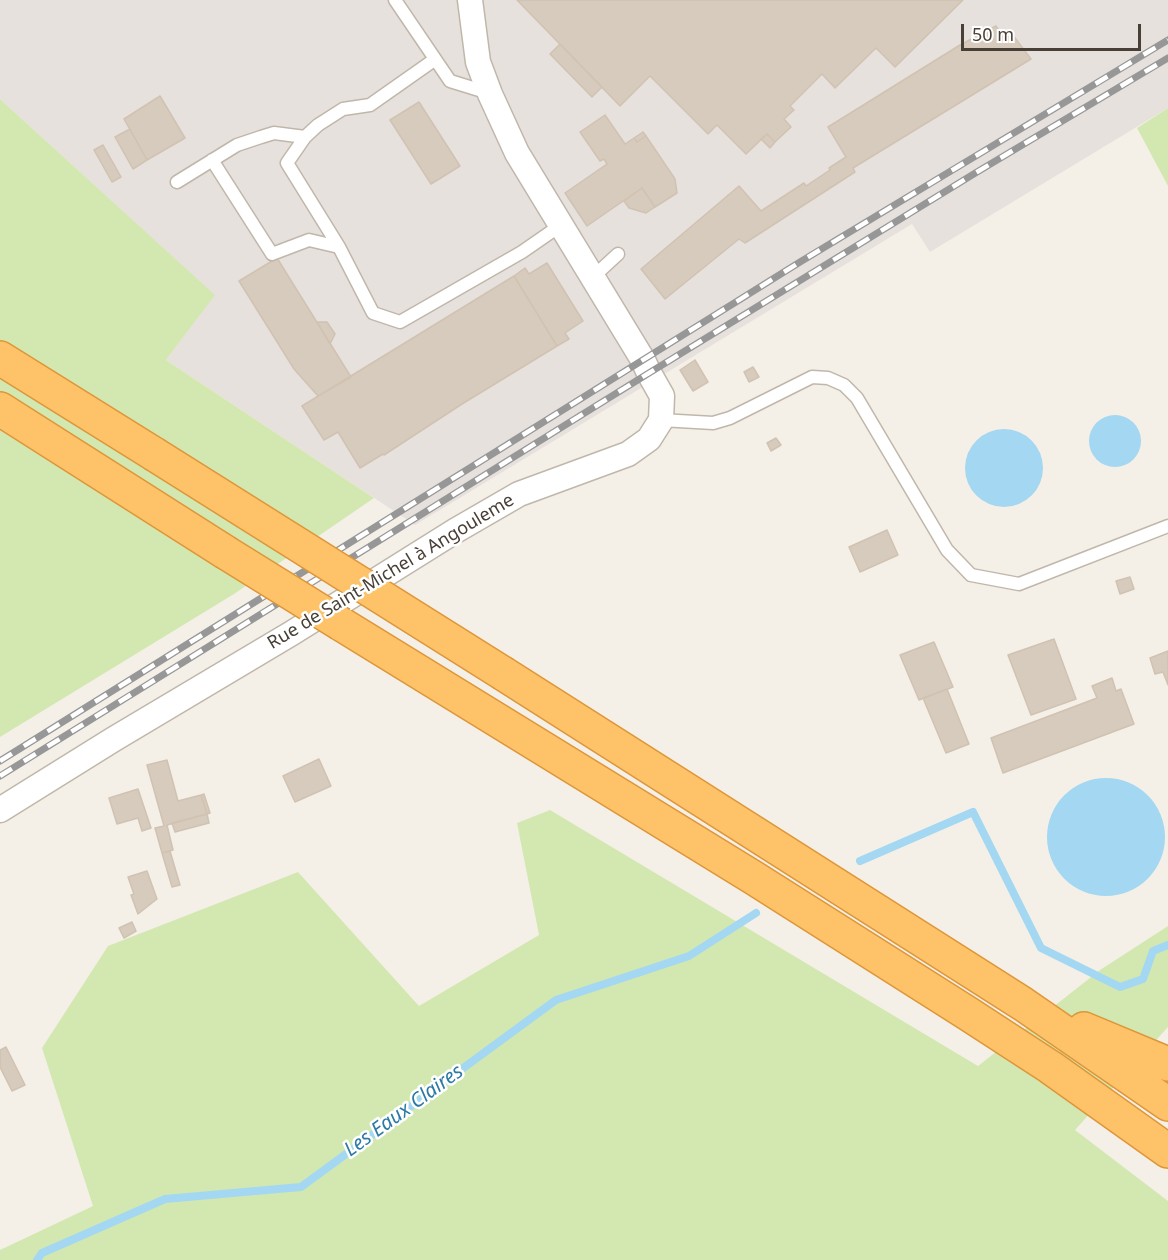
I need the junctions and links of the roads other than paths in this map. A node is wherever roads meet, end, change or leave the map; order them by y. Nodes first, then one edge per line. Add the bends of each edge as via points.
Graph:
1 (395, 0) edge
2 (470, 0) edge
3 (434, 60) junction
4 (490, 94) junction
5 (305, 137) junction
6 (212, 160) junction
7 (177, 182) dead end
8 (561, 225) junction
9 (339, 246) junction
10 (618, 254) dead end
11 (593, 277) junction
12 (0, 358) edge
13 (0, 409) edge
14 (661, 420) junction
15 (1168, 526) edge
16 (0, 810) edge
17 (1023, 1004) junction
18 (1168, 1064) edge
19 (1168, 1104) edge
20 (1168, 1151) edge

1 - 3 lane
2 - 4 street via 478,62
3 - 4 lane via 450,81
3 - 5 lane via 370,105 344,110
4 - 8 street via 517,153
5 - 6 lane via 274,133 237,145
5 - 9 lane via 287,163
6 - 7 lane
6 - 9 lane via 272,254 309,240
8 - 9 lane via 522,252 400,322 373,313
8 - 11 street
10 - 11 lane
11 - 14 street via 662,396
12 - 17 highway, bridge
13 - 20 highway, bridge via 967,1012
14 - 15 lane via 713,423 812,376 844,385 857,399 947,550 971,575 1019,584
14 - 16 street, Rue de Saint-Michel à Angouleme via 649,439 628,454 519,494
17 - 18 highway
17 - 19 highway

